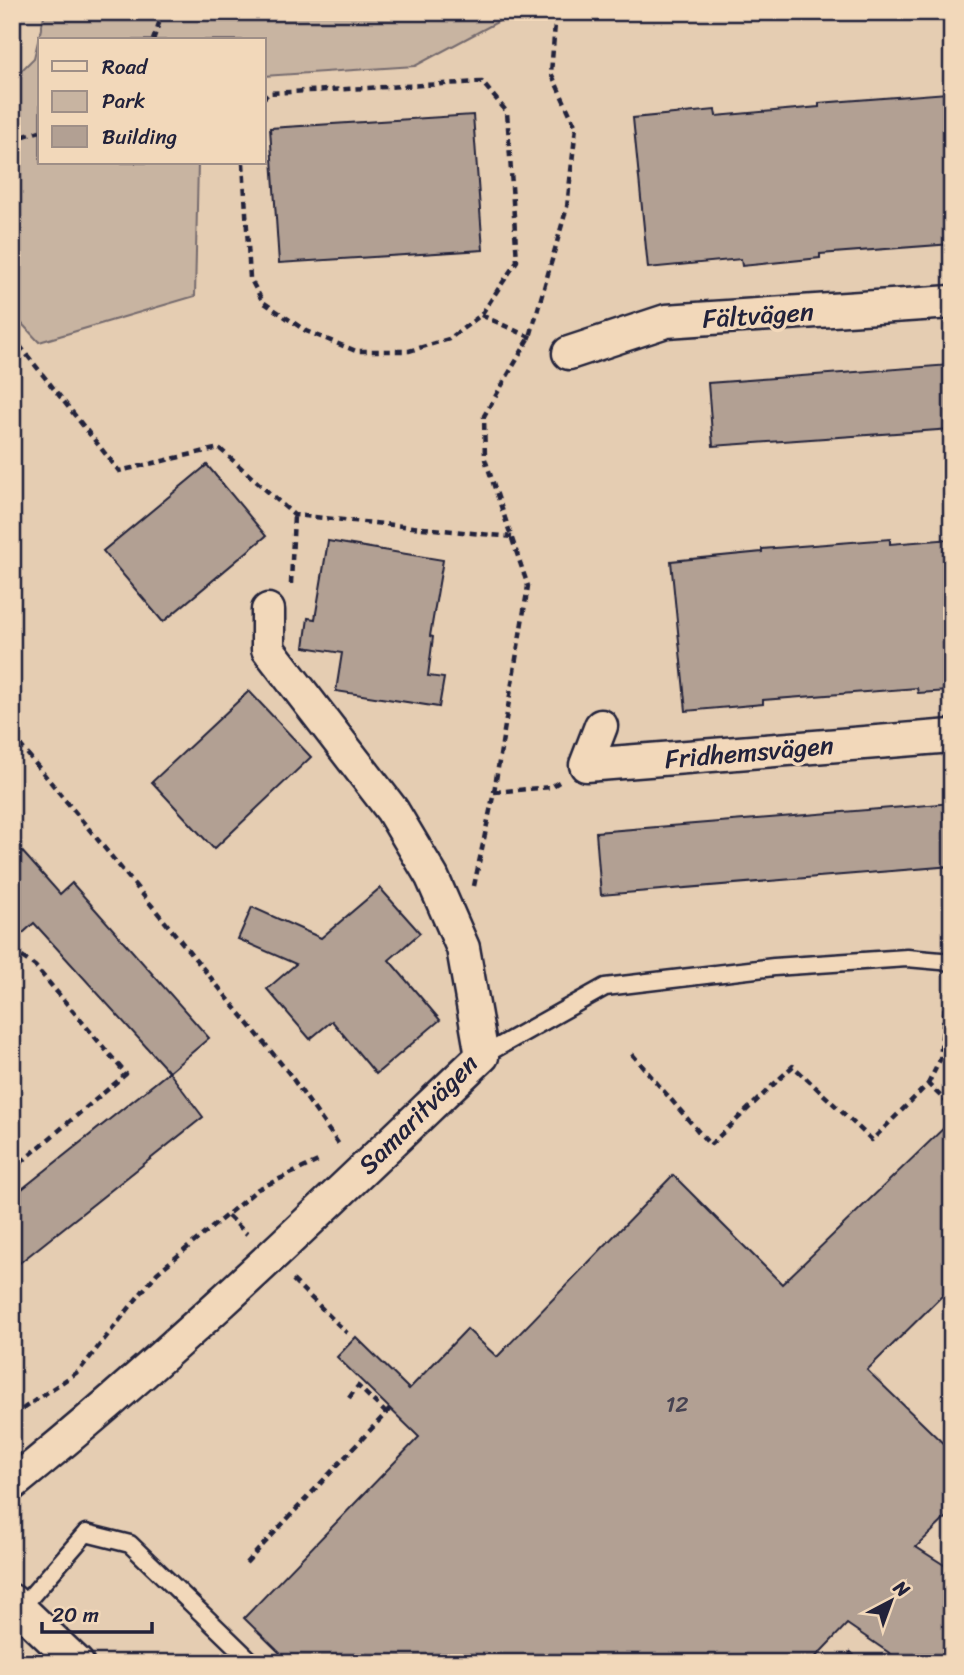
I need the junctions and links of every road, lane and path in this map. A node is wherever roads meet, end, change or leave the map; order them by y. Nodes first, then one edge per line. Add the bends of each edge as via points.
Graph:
1 (163, 12) edge
2 (556, 12) edge
3 (154, 38) edge
4 (266, 96) edge
5 (38, 132) edge
6 (12, 141) edge
7 (243, 164) edge
8 (952, 302) edge
9 (481, 315) junction
10 (12, 336) edge
11 (530, 337) junction
12 (569, 353) dead end
13 (294, 515) junction
14 (512, 537) junction
15 (291, 589) dead end
16 (268, 610) dead end
17 (601, 726) dead end
18 (12, 734) edge
19 (952, 736) edge
20 (586, 765) junction
21 (494, 792) junction
22 (473, 893) dead end
23 (12, 950) edge
24 (952, 962) edge
25 (945, 1003) dead end
26 (632, 1054) dead end
27 (482, 1056) junction
28 (928, 1084) junction
29 (952, 1107) edge
30 (352, 1140) dead end
31 (342, 1150) junction
32 (12, 1170) edge
33 (349, 1398) dead end
34 (12, 1416) edge
35 (12, 1484) edge
36 (246, 1563) dead end
37 (16, 1605) edge
38 (849, 1651) dead end
39 (77, 1663) edge
40 (253, 1663) edge
41 (860, 1663) edge

1 - 3 path
2 - 11 path via 551,73 576,127 567,207
4 - 9 path via 482,82 507,112 517,261
5 - 6 path
7 - 9 path via 250,278 263,302 306,331 356,351 409,351 449,339
8 - 12 street, Fältvägen via 666,321
9 - 11 path
10 - 13 path via 119,471 219,448
11 - 14 path via 484,416 485,459
13 - 14 path
13 - 15 path
14 - 21 path via 528,586
16 - 27 street, Samaritvägen via 268,649 393,810 432,877 463,948
17 - 20 street
18 - 31 path via 288,1072
19 - 20 street, Fridhemsvägen
20 - 21 path via 551,787
21 - 22 path
23 - 32 path via 35,966 126,1074
24 - 27 lane via 907,958 774,967 605,987
25 - 28 path via 940,1060
26 - 28 path via 710,1145 793,1066 872,1140
27 - 35 street, Samaritvägen via 270,1257
28 - 29 path
30 - 31 path
31 - 34 path via 258,1189 157,1273 79,1371
33 - 36 path via 358,1386 388,1411
37 - 39 street
37 - 40 lane via 86,1532 130,1544
38 - 41 path

